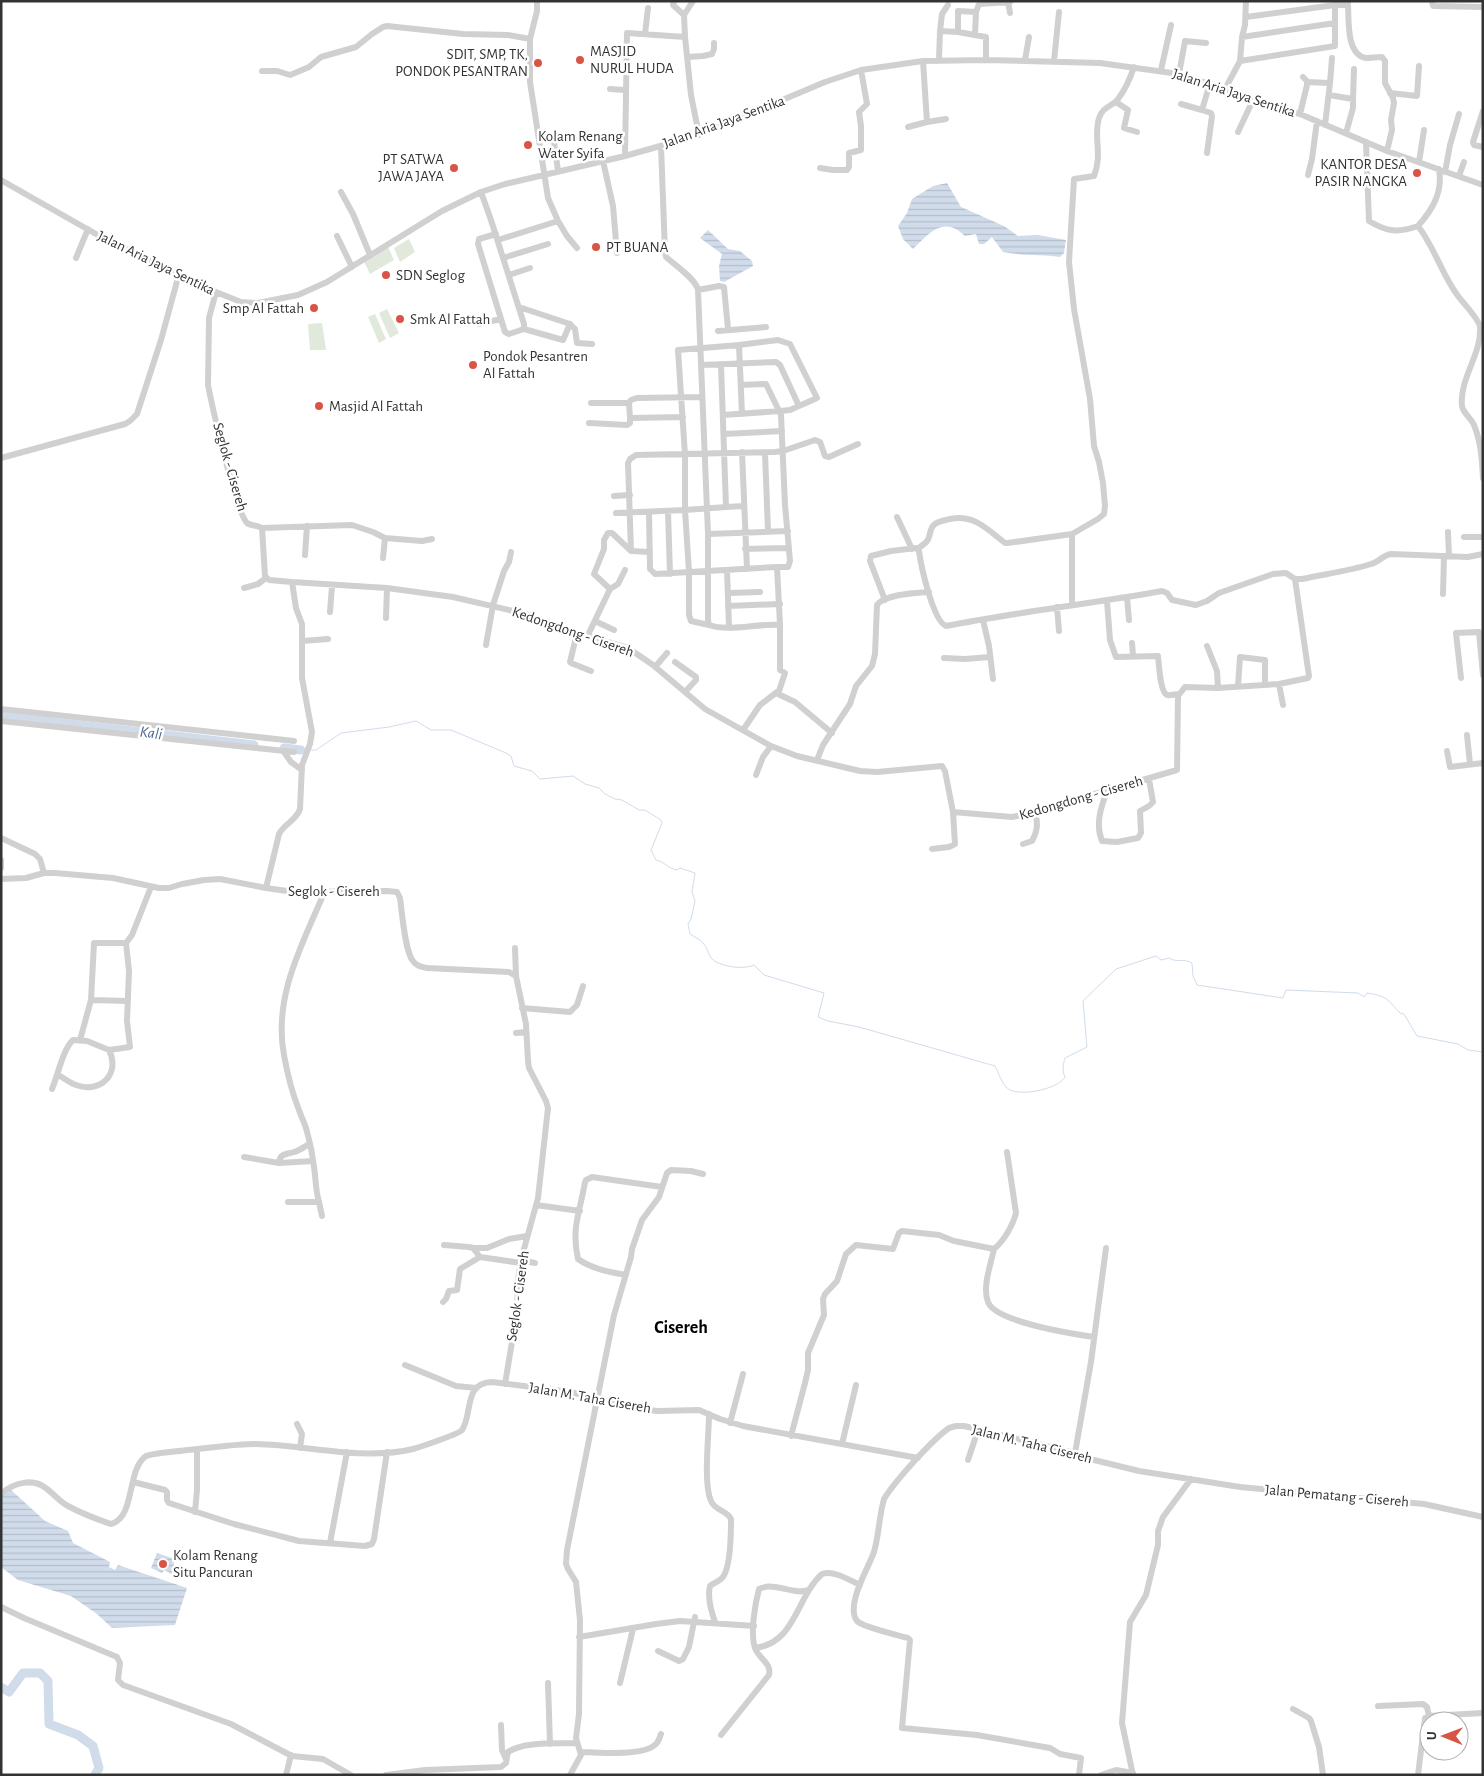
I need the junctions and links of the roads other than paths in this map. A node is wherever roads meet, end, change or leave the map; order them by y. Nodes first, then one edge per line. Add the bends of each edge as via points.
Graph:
1 (537, 1) edge
2 (674, 1) edge
3 (693, 1) edge
4 (1246, 1) edge
5 (1432, 1) edge
6 (1009, 2) edge
7 (1348, 3) edge
8 (948, 5) dead end
9 (1334, 5) junction
10 (1483, 6) edge
11 (648, 8) dead end
12 (976, 12) junction
13 (1059, 12) dead end
14 (1010, 13) dead end
15 (684, 14) junction
16 (1246, 17) junction
17 (1335, 23) junction
18 (1171, 25) dead end
19 (940, 32) junction
20 (958, 32) junction
21 (645, 34) junction
22 (975, 35) junction
23 (685, 37) junction
24 (1029, 37) dead end
25 (1242, 37) junction
26 (530, 40) junction
27 (1206, 43) dead end
28 (714, 44) dead end
29 (688, 57) junction
30 (1332, 58) dead end
31 (939, 60) junction
32 (986, 60) junction
33 (1026, 60) junction
34 (1240, 60) junction
35 (922, 61) junction
36 (1054, 61) junction
37 (1419, 66) dead end
38 (1134, 67) junction
39 (1354, 69) dead end
40 (262, 70) dead end
41 (861, 70) junction
42 (1161, 70) junction
43 (1179, 74) junction
44 (1210, 83) junction
45 (1330, 83) junction
46 (610, 89) dead end
47 (1225, 89) junction
48 (625, 90) junction
49 (1390, 93) junction
50 (1329, 95) junction
51 (1353, 98) junction
52 (1253, 100) junction
53 (1116, 102) junction
54 (1181, 104) dead end
55 (1202, 110) junction
56 (1483, 111) edge
57 (1300, 114) junction
58 (1460, 114) dead end
59 (946, 119) dead end
60 (1318, 121) junction
61 (927, 122) junction
62 (1325, 125) junction
63 (908, 127) dead end
64 (1424, 130) dead end
65 (1137, 132) dead end
66 (1238, 132) dead end
67 (1346, 133) junction
68 (699, 135) junction
69 (554, 142) dead end
70 (1366, 142) junction
71 (661, 146) junction
72 (1483, 147) edge
73 (1388, 151) junction
74 (1206, 153) dead end
75 (625, 156) junction
76 (603, 161) junction
77 (1419, 162) junction
78 (1464, 162) dead end
79 (820, 168) dead end
80 (1442, 170) junction
81 (558, 171) junction
82 (545, 175) junction
83 (1308, 175) dead end
84 (1460, 176) junction
85 (1, 180) edge
86 (1483, 185) edge
87 (340, 192) dead end
88 (481, 192) junction
89 (558, 222) junction
90 (1418, 226) junction
91 (88, 229) junction
92 (337, 236) dead end
93 (497, 237) junction
94 (548, 244) dead end
95 (577, 248) dead end
96 (617, 253) dead end
97 (370, 255) junction
98 (76, 258) dead end
99 (502, 258) junction
100 (352, 267) junction
101 (530, 268) dead end
102 (179, 274) junction
103 (509, 275) junction
104 (698, 290) junction
105 (216, 292) junction
106 (520, 307) junction
107 (501, 319) junction
108 (479, 324) dead end
109 (570, 324) junction
110 (766, 327) dead end
111 (524, 329) junction
112 (728, 329) junction
113 (718, 331) dead end
114 (592, 344) dead end
115 (739, 345) junction
116 (700, 348) junction
117 (740, 364) junction
118 (701, 365) junction
119 (721, 365) junction
120 (741, 385) junction
121 (682, 397) junction
122 (702, 397) junction
123 (591, 403) dead end
124 (629, 403) junction
125 (800, 406) junction
126 (780, 411) junction
127 (742, 414) junction
128 (723, 415) junction
129 (683, 417) junction
130 (630, 418) junction
131 (589, 423) dead end
132 (782, 431) junction
133 (724, 434) junction
134 (858, 444) dead end
135 (784, 451) junction
136 (742, 452) junction
137 (705, 453) junction
138 (724, 453) junction
139 (765, 453) junction
140 (685, 455) junction
141 (1, 458) edge
142 (1483, 478) edge
143 (630, 495) junction
144 (614, 496) dead end
145 (744, 506) junction
146 (726, 507) junction
147 (706, 509) junction
148 (685, 510) junction
149 (668, 511) junction
150 (649, 512) junction
151 (616, 513) dead end
152 (630, 514) junction
153 (897, 517) dead end
154 (307, 526) junction
155 (262, 528) junction
156 (788, 530) junction
157 (745, 531) junction
158 (768, 531) junction
159 (1448, 532) dead end
160 (708, 534) junction
161 (1072, 534) junction
162 (1483, 537) edge
163 (385, 538) junction
164 (1464, 538) dead end
165 (432, 539) dead end
166 (789, 548) junction
167 (745, 549) junction
168 (915, 549) junction
169 (631, 551) junction
170 (511, 552) dead end
171 (650, 552) junction
172 (1483, 554) edge
173 (305, 555) dead end
174 (1446, 556) junction
175 (383, 558) dead end
176 (777, 567) junction
177 (747, 569) junction
178 (625, 570) dead end
179 (727, 570) junction
180 (708, 571) junction
181 (689, 572) junction
182 (670, 574) junction
183 (266, 578) junction
184 (1295, 579) junction
185 (292, 582) junction
186 (332, 586) junction
187 (244, 588) dead end
188 (388, 588) junction
189 (610, 589) junction
190 (760, 592) dead end
191 (928, 592) junction
192 (729, 593) junction
193 (1443, 594) dead end
194 (1127, 597) junction
195 (885, 600) junction
196 (1107, 601) junction
197 (780, 604) junction
198 (493, 605) junction
199 (1072, 605) junction
200 (728, 606) junction
201 (1057, 607) junction
202 (330, 612) dead end
203 (386, 618) dead end
204 (984, 620) junction
205 (1129, 620) dead end
206 (595, 621) junction
207 (709, 625) junction
208 (780, 625) junction
209 (729, 627) junction
210 (614, 630) dead end
211 (1060, 630) dead end
212 (1481, 632) edge
213 (577, 633) junction
214 (588, 635) junction
215 (328, 638) dead end
216 (302, 641) junction
217 (1132, 643) dead end
218 (486, 645) dead end
219 (1207, 646) dead end
220 (667, 653) dead end
221 (1133, 656) junction
222 (990, 657) junction
223 (944, 658) dead end
224 (675, 662) dead end
225 (656, 667) junction
226 (591, 671) dead end
227 (1483, 675) edge
228 (1461, 678) dead end
229 (993, 679) dead end
230 (1265, 684) junction
231 (1279, 684) junction
232 (1238, 686) junction
233 (1218, 688) junction
234 (684, 692) junction
235 (777, 692) junction
236 (1179, 694) junction
237 (1283, 705) dead end
238 (1, 709) edge
239 (1, 720) edge
240 (743, 730) junction
241 (832, 733) junction
242 (1467, 735) dead end
243 (294, 741) dead end
244 (263, 744) junction
245 (771, 746) junction
246 (1447, 751) dead end
247 (284, 752) junction
248 (294, 752) dead end
249 (817, 760) junction
250 (1483, 763) edge
251 (1470, 764) junction
252 (302, 770) junction
253 (756, 775) dead end
254 (1149, 779) junction
255 (1107, 790) junction
256 (1035, 811) junction
257 (953, 812) junction
258 (1, 838) edge
259 (1023, 844) dead end
260 (932, 849) dead end
261 (1, 860) edge
262 (1, 868) edge
263 (44, 874) junction
264 (1, 879) edge
265 (151, 887) junction
266 (266, 888) junction
267 (324, 893) junction
268 (126, 943) junction
269 (515, 948) dead end
270 (516, 976) junction
271 (583, 986) dead end
272 (91, 1000) junction
273 (128, 1000) junction
274 (522, 1008) junction
275 (526, 1032) junction
276 (516, 1033) dead end
277 (80, 1040) junction
278 (110, 1050) junction
279 (58, 1074) junction
280 (52, 1089) dead end
281 (309, 1144) junction
282 (1007, 1152) dead end
283 (244, 1157) dead end
284 (314, 1161) junction
285 (279, 1163) junction
286 (703, 1174) dead end
287 (662, 1187) junction
288 (288, 1202) dead end
289 (319, 1202) junction
290 (536, 1205) junction
291 (580, 1211) junction
292 (322, 1216) dead end
293 (527, 1236) junction
294 (444, 1245) dead end
295 (474, 1248) junction
296 (1106, 1248) dead end
297 (994, 1249) junction
298 (480, 1257) junction
299 (521, 1261) junction
300 (535, 1263) dead end
301 (626, 1275) junction
302 (443, 1302) dead end
303 (1094, 1337) junction
304 (405, 1365) dead end
305 (743, 1374) dead end
306 (505, 1384) junction
307 (856, 1385) dead end
308 (476, 1388) junction
309 (597, 1399) junction
310 (709, 1414) junction
311 (730, 1423) junction
312 (297, 1424) dead end
313 (978, 1430) junction
314 (791, 1436) junction
315 (842, 1444) junction
316 (300, 1448) junction
317 (197, 1449) junction
318 (347, 1452) junction
319 (387, 1452) junction
320 (1074, 1453) junction
321 (918, 1458) junction
322 (968, 1460) dead end
323 (1191, 1479) junction
324 (133, 1482) junction
325 (1, 1494) edge
326 (195, 1512) junction
327 (1483, 1517) edge
328 (330, 1543) junction
329 (860, 1585) junction
330 (808, 1590) junction
331 (1, 1607) edge
332 (694, 1619) junction
333 (715, 1622) junction
334 (754, 1626) junction
335 (633, 1629) junction
336 (579, 1637) junction
337 (755, 1648) junction
338 (658, 1651) dead end
339 (548, 1683) dead end
340 (620, 1683) dead end
341 (1378, 1706) dead end
342 (1293, 1709) dead end
343 (1427, 1711) edge
344 (1483, 1712) edge
345 (1469, 1713) edge
346 (501, 1725) dead end
347 (661, 1734) dead end
348 (721, 1735) dead end
349 (576, 1743) junction
350 (550, 1744) junction
351 (581, 1752) junction
352 (291, 1755) junction
353 (506, 1759) junction
354 (1419, 1761) edge
355 (501, 1767) junction
356 (1133, 1774) edge
357 (286, 1775) edge
358 (351, 1775) edge
359 (386, 1775) edge
360 (500, 1775) edge
361 (570, 1775) edge
362 (1079, 1775) edge
363 (1101, 1775) edge
364 (1322, 1775) edge
365 (1418, 1775) edge

1 - 26 street
2 - 15 street via 673,5
3 - 15 street
4 - 16 street
5 - 10 street via 1433,6
6 - 12 street via 979,4
6 - 14 street
7 - 9 street
7 - 49 street via 1350,43 1362,56 1383,57 1384,79
8 - 19 street via 942,14
9 - 16 street
9 - 17 street
11 - 21 street
12 - 20 street via 958,11
12 - 22 street
13 - 36 street
15 - 23 street
16 - 25 street
17 - 25 street
17 - 34 street via 1334,46
18 - 42 street
19 - 20 street
19 - 31 street
20 - 22 street
21 - 23 street
21 - 48 street via 627,33
22 - 32 street via 987,38
23 - 29 street
24 - 33 street
25 - 34 street
26 - 40 street via 508,35 387,26 356,47 321,57 309,67 290,75 277,70
26 - 82 street via 530,82
27 - 43 street via 1185,41
28 - 29 street via 712,54
29 - 68 street
30 - 45 street
31 - 32 street, Jalan Aria Jaya Sentika
31 - 35 street, Jalan Aria Jaya Sentika
32 - 33 street, Jalan Aria Jaya Sentika
33 - 36 street, Jalan Aria Jaya Sentika
34 - 47 street
35 - 41 street, Jalan Aria Jaya Sentika
35 - 61 street
36 - 38 street, Jalan Aria Jaya Sentika
37 - 49 street via 1416,96
38 - 42 street, Jalan Aria Jaya Sentika
38 - 53 street
39 - 51 street
41 - 68 street, Jalan Aria Jaya Sentika
41 - 79 street via 867,104 859,112 861,150 849,153 847,170
42 - 43 street, Jalan Aria Jaya Sentika
43 - 44 street, Jalan Aria Jaya Sentika
44 - 47 street, Jalan Aria Jaya Sentika
44 - 55 street
45 - 50 street
45 - 57 street via 1305,80
46 - 48 street
47 - 52 street, Jalan Aria Jaya Sentika
48 - 75 street
49 - 73 street via 1394,103
50 - 51 street
50 - 62 street
51 - 67 street
52 - 57 street, Jalan Aria Jaya Sentika
52 - 66 street
53 - 65 street via 1128,110 1124,128
53 - 161 street via 1103,109 1099,116 1098,167 1094,176 1074,179 1069,262 1105,506 1104,514
54 - 55 street
55 - 74 street via 1212,116
56 - 72 street via 1473,142
57 - 60 street, Jalan Aria Jaya Sentika
58 - 80 street
59 - 61 street
60 - 62 street, Jalan Aria Jaya Sentika
60 - 83 street
61 - 63 street
62 - 67 street, Jalan Aria Jaya Sentika
64 - 77 street
67 - 70 street, Jalan Aria Jaya Sentika
68 - 71 street, Jalan Aria Jaya Sentika
69 - 81 street
70 - 73 street, Jalan Aria Jaya Sentika
70 - 90 street via 1369,220 1392,231
71 - 75 street, Jalan Aria Jaya Sentika
71 - 104 street via 666,257 693,280
73 - 77 street, Jalan Aria Jaya Sentika
75 - 76 street, Jalan Aria Jaya Sentika
76 - 81 street, Jalan Aria Jaya Sentika
76 - 96 street via 613,206
77 - 80 street, Jalan Aria Jaya Sentika
78 - 84 street
80 - 84 street, Jalan Aria Jaya Sentika
80 - 90 street via 1437,200
81 - 82 street, Jalan Aria Jaya Sentika
82 - 88 street, Jalan Aria Jaya Sentika
82 - 89 street via 548,198
84 - 86 street, Jalan Aria Jaya Sentika
85 - 91 street, Jalan Aria Jaya Sentika
87 - 97 street
88 - 93 street
88 - 97 street, Jalan Aria Jaya Sentika via 442,210
89 - 93 street
89 - 95 street
90 - 142 street via 1456,295 1480,326 1462,404 1478,439
91 - 98 street
91 - 102 street, Jalan Aria Jaya Sentika
92 - 100 street
93 - 99 street
93 - 107 street via 479,239 478,244
94 - 99 street
97 - 100 street, Jalan Aria Jaya Sentika
99 - 103 street
100 - 105 street, Jalan Aria Jaya Sentika via 309,291 278,300 248,303
101 - 103 street
102 - 105 street, Jalan Aria Jaya Sentika
102 - 141 street via 137,414 130,421 105,430
103 - 106 street
104 - 112 street via 724,288
104 - 116 street
105 - 155 street, Seglok - Cisereh via 210,318 208,385 233,487 244,518 249,524
106 - 109 street
106 - 111 street
107 - 108 street
107 - 111 street via 507,333
109 - 111 street via 564,340
109 - 114 street via 575,329 577,343
110 - 112 street
112 - 113 street
115 - 116 street
115 - 117 street
115 - 125 street via 778,340 790,344 817,397
116 - 118 street
116 - 121 street via 678,350
117 - 119 street
117 - 120 street
117 - 125 street via 778,363
118 - 119 street
118 - 122 street
119 - 128 street
120 - 126 street via 766,384
120 - 127 street
121 - 122 street
121 - 124 street via 637,398
121 - 129 street
122 - 137 street
123 - 124 street
124 - 130 street
125 - 126 street
126 - 127 street
126 - 132 street
127 - 128 street
128 - 133 street
129 - 130 street
129 - 140 street
130 - 131 street via 627,425
132 - 133 street
132 - 135 street
133 - 138 street
134 - 135 street via 829,457 825,456 818,440
135 - 139 street
135 - 156 street
136 - 138 street
136 - 139 street
136 - 145 street
137 - 138 street
137 - 140 street
137 - 147 street
138 - 146 street
139 - 158 street
140 - 143 street via 636,455 630,459
140 - 148 street
143 - 144 street
143 - 152 street
145 - 146 street
145 - 157 street
146 - 147 street
147 - 148 street
147 - 160 street
148 - 149 street
148 - 181 street
149 - 150 street
149 - 182 street
150 - 152 street
150 - 171 street
151 - 152 street
152 - 169 street
153 - 168 street
154 - 155 street
154 - 163 street via 352,525
154 - 173 street
155 - 183 street, Seglok - Cisereh
156 - 158 street
156 - 166 street
157 - 158 street
157 - 160 street
157 - 167 street
159 - 174 street
160 - 180 street
161 - 168 street via 1005,543 970,518 958,517 934,524 928,540
161 - 199 street
162 - 164 street
163 - 165 street
163 - 175 street
166 - 167 street
166 - 176 street via 788,567
167 - 177 street
168 - 191 street
168 - 195 street via 871,556
169 - 171 street
169 - 189 street via 612,533 605,538 594,574
170 - 198 street
171 - 182 street via 652,573
172 - 174 street
174 - 184 street via 1387,554 1373,564
174 - 193 street
176 - 177 street
176 - 197 street
177 - 179 street
178 - 189 street via 618,584
179 - 180 street
179 - 192 street
180 - 181 street
180 - 207 street
181 - 182 street
181 - 207 street via 690,619 694,623
183 - 185 street
183 - 187 street
184 - 194 street via 1286,573 1273,574 1219,592 1196,605 1172,600 1162,591
184 - 231 street via 1309,676
185 - 186 street, Kedongdong - Cisereh
185 - 216 street, Seglok - Cisereh via 302,624
186 - 188 street, Kedongdong - Cisereh
186 - 202 street
188 - 198 street, Kedongdong - Cisereh
188 - 203 street
189 - 206 street
190 - 192 street
191 - 195 street
191 - 204 street via 943,625
192 - 200 street
194 - 196 street
194 - 205 street
195 - 241 street via 877,605 872,666 856,686 850,704
196 - 199 street
196 - 221 street via 1111,646 1116,657
197 - 200 street
197 - 208 street
198 - 213 street, Kedongdong - Cisereh
198 - 218 street
199 - 201 street
200 - 209 street
201 - 204 street
201 - 211 street
204 - 222 street
206 - 210 street
206 - 214 street
207 - 209 street
208 - 209 street
208 - 235 street via 780,670 785,672
212 - 227 street
212 - 228 street via 1456,634
213 - 214 street, Kedongdong - Cisereh
213 - 226 street via 570,662
214 - 225 street, Kedongdong - Cisereh via 628,648
215 - 216 street
216 - 252 street, Seglok - Cisereh via 302,678 312,732
217 - 221 street
219 - 233 street via 1217,671
220 - 225 street
221 - 236 street via 1158,656 1164,693
222 - 223 street
222 - 229 street
224 - 234 street via 696,677
225 - 234 street, Kedongdong - Cisereh
230 - 231 street
230 - 232 street
230 - 232 street via 1264,660 1240,657
231 - 237 street
232 - 233 street
233 - 236 street via 1185,688
234 - 240 street, Kedongdong - Cisereh via 705,709
235 - 240 street via 760,706
235 - 241 street via 795,702
236 - 254 street, Kedongdong - Cisereh via 1178,767 1175,771
238 - 244 street
239 - 244 street
240 - 245 street, Kedongdong - Cisereh
241 - 249 street
242 - 251 street
243 - 244 street
244 - 247 street
245 - 249 street, Kedongdong - Cisereh
245 - 253 street
246 - 251 street via 1450,767
247 - 248 street
247 - 252 street via 290,762
249 - 257 street, Kedongdong - Cisereh via 868,772 942,766
250 - 251 street
252 - 266 street, Seglok - Cisereh via 298,815 279,834
254 - 255 street, Kedongdong - Cisereh
254 - 255 street via 1153,802 1140,811 1141,833 1138,838 1102,842 1099,813
255 - 256 street, Kedongdong - Cisereh
256 - 257 street, Kedongdong - Cisereh via 1012,817
256 - 259 street via 1037,831 1032,841
257 - 260 street via 954,844 949,848
258 - 263 street via 35,854 40,859
261 - 262 street
263 - 264 street
263 - 265 street via 113,878
265 - 266 street via 169,888 220,879
265 - 268 street
266 - 267 street, Seglok - Cisereh
267 - 270 street, Seglok - Cisereh via 397,892 409,956 420,967 509,972
267 - 281 street via 296,958 285,989 281,1014 284,1058
268 - 272 street via 94,943
268 - 273 street
269 - 270 street
270 - 274 street, Seglok - Cisereh
271 - 274 street via 577,1005 570,1012
272 - 273 street
272 - 277 street
273 - 278 street via 130,1047
274 - 275 street, Seglok - Cisereh
275 - 276 street
275 - 290 street, Seglok - Cisereh via 530,1068 548,1108
277 - 278 street
277 - 279 street via 73,1040 67,1047
278 - 279 street via 112,1070 105,1082 85,1087 75,1085
279 - 280 street
281 - 284 street
281 - 285 street via 283,1154
282 - 297 street via 1016,1213 1014,1222
283 - 285 street
284 - 285 street
284 - 289 street
286 - 287 street via 671,1170 664,1177
287 - 291 street via 592,1177 585,1182
287 - 301 street via 659,1197 642,1220
288 - 289 street
289 - 292 street
290 - 291 street
290 - 293 street, Seglok - Cisereh
291 - 301 street via 574,1229 578,1259 586,1265
293 - 295 street via 487,1248
293 - 299 street, Seglok - Cisereh
294 - 295 street
295 - 298 street
296 - 303 street
297 - 303 street via 986,1286 990,1306 1040,1328
297 - 314 street via 939,1235 902,1231 893,1249 856,1246 849,1250 837,1281 823,1300 824,1315 808,1353 808,1370
298 - 299 street
298 - 302 street via 461,1268 457,1290 449,1291
299 - 300 street
299 - 306 street, Seglok - Cisereh via 517,1312
301 - 309 street via 614,1314
303 - 320 street
304 - 308 street via 456,1386
305 - 311 street
306 - 308 street, Jalan M. Taha Cisereh via 486,1382
306 - 309 street, Jalan M. Taha Cisereh via 571,1392
307 - 315 street
308 - 319 street via 459,1432 415,1448
309 - 310 street, Jalan M. Taha Cisereh via 628,1408 699,1410
309 - 336 street via 567,1550 568,1569 577,1589
310 - 311 street, Jalan M. Taha Cisereh
310 - 333 street via 709,1494 716,1508 729,1514 731,1519 727,1568 709,1590
311 - 314 street, Jalan M. Taha Cisereh
312 - 316 street via 302,1434
313 - 320 street, Jalan M. Taha Cisereh
313 - 321 street, Jalan M. Taha Cisereh via 952,1426
313 - 322 street
314 - 315 street, Jalan M. Taha Cisereh
315 - 321 street, Jalan M. Taha Cisereh
316 - 317 street via 257,1444
316 - 318 street
317 - 324 street via 146,1456 141,1459
317 - 326 street
318 - 319 street
318 - 328 street
319 - 328 street via 372,1544
320 - 323 street, Jalan M. Taha Cisereh via 1126,1468
321 - 329 street via 884,1499 873,1553
323 - 327 street, Jalan Pematang - Cisereh via 1240,1487 1424,1504
323 - 356 street via 1162,1517 1146,1595 1130,1622 1122,1723
324 - 325 street via 124,1516 111,1524 66,1506 40,1485 18,1483
324 - 326 street via 165,1490 168,1502
326 - 328 street via 299,1541
329 - 330 street via 825,1572
329 - 362 street via 854,1610 857,1620 910,1640 902,1728 978,1735 1050,1748 1060,1754 1081,1758
330 - 334 street via 759,1588
330 - 337 street via 792,1624 771,1645
331 - 352 street via 111,1653 119,1659 118,1680 123,1685 231,1724
332 - 333 street
332 - 335 street
332 - 338 street via 689,1647 681,1661
333 - 334 street
334 - 337 street
335 - 336 street
335 - 340 street
336 - 349 street
337 - 348 street via 768,1666 769,1675
339 - 350 street
341 - 343 street via 1423,1704
342 - 364 street via 1311,1721 1319,1747
344 - 345 street
346 - 353 street via 502,1750
347 - 351 street via 656,1744 633,1752
349 - 350 street
349 - 351 street
350 - 353 street via 514,1749 508,1752
351 - 361 street
352 - 357 street
352 - 358 street via 323,1759
353 - 355 street
354 - 365 street
355 - 359 street
355 - 360 street
356 - 363 street via 1116,1770

